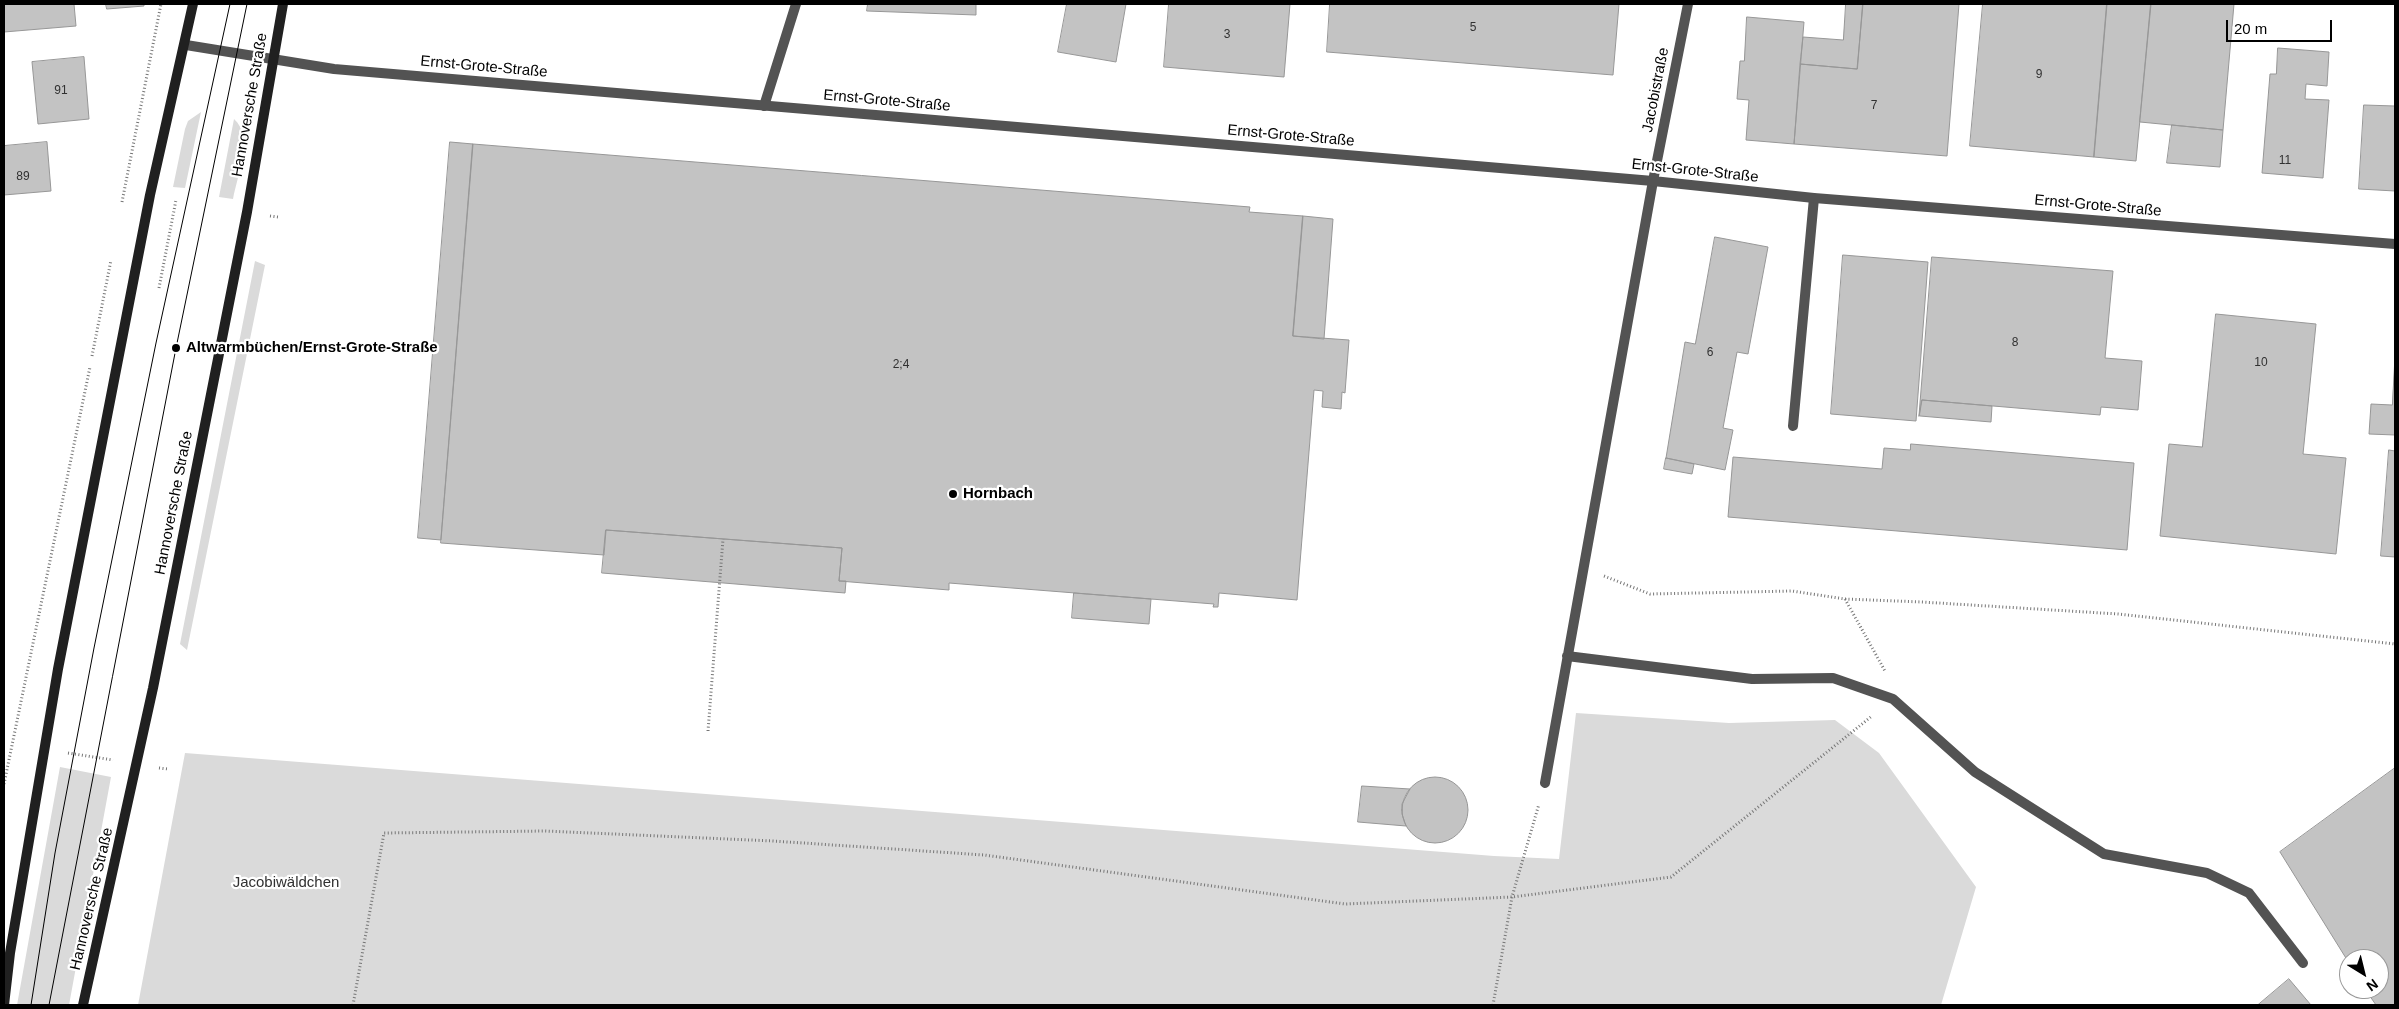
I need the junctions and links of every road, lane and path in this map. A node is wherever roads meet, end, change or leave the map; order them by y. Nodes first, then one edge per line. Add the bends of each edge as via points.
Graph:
1 (161, 4) edge
2 (194, 4) edge
3 (283, 4) edge
4 (796, 4) edge
5 (1688, 4) edge
6 (186, 45) junction
7 (274, 60) junction
8 (764, 106) junction
9 (1653, 181) junction
10 (1814, 198) junction
11 (176, 200) dead end
12 (121, 209) dead end
13 (2395, 244) edge
14 (112, 255) dead end
15 (159, 288) dead end
16 (1793, 426) dead end
17 (723, 539) dead end
18 (1583, 568) junction
19 (1845, 599) junction
20 (2395, 644) edge
21 (1567, 656) junction
22 (1893, 699) junction
23 (708, 731) dead end
24 (12, 745) junction
25 (43, 750) junction
26 (137, 764) junction
27 (168, 769) dead end
28 (1545, 783) joint
29 (4, 784) edge
30 (1512, 897) junction
31 (2303, 963) dead end
32 (4, 1005) edge
33 (83, 1005) edge
34 (353, 1005) edge
35 (1493, 1005) edge

1 - 12 path
2 - 6 main road
3 - 7 main road, Hannoversche Straße
4 - 8 street
5 - 9 street, Jacobistraße
6 - 7 street, Ernst-Grote-Straße
6 - 25 main road via 150,195
7 - 8 street, Ernst-Grote-Straße via 334,69
7 - 26 main road, Hannoversche Straße
8 - 9 street, Ernst-Grote-Straße
9 - 10 street, Ernst-Grote-Straße
9 - 18 street, Jacobistraße
10 - 13 street, Ernst-Grote-Straße
10 - 16 street
11 - 15 path
14 - 24 path
17 - 23 path
18 - 19 path via 1650,594 1792,592
18 - 21 street, Jacobistraße
19 - 20 path via 2118,614
19 - 22 path via 1884,670
21 - 22 street via 1752,679 1833,678
21 - 28 street, Jacobistraße
22 - 30 path via 1671,877
22 - 31 street via 1975,772 2104,854 2207,873 2249,893
24 - 25 path
24 - 29 path
25 - 26 path
25 - 32 main road
26 - 27 path
26 - 33 main road, Hannoversche Straße
28 - 30 path
30 - 34 path via 1345,904 984,855 544,831 384,833
30 - 35 path

